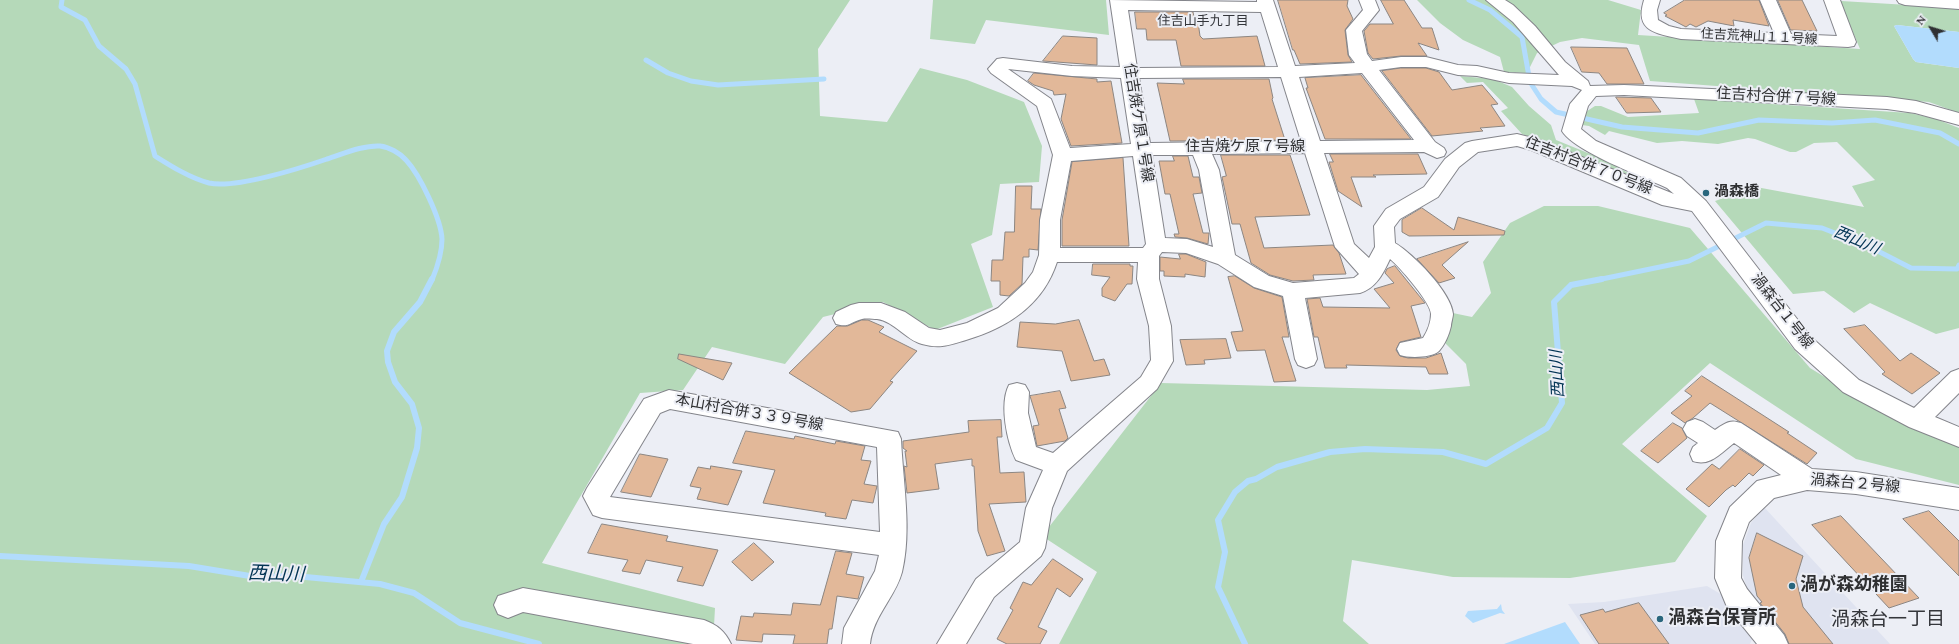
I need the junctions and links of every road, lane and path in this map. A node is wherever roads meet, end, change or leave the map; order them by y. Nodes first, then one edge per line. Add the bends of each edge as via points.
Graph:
1 (1367, 0) edge
2 (1494, 0) edge
3 (1652, 0) edge
4 (1768, 0) edge
5 (1832, 0) edge
6 (1905, 0) edge
7 (1118, 3) edge
8 (1267, 3) edge
9 (1959, 4) edge
10 (1785, 39) junction
11 (994, 53) dead end
12 (1363, 61) junction
13 (1129, 68) junction
14 (1287, 68) junction
15 (1567, 81) junction
16 (1585, 98) junction
17 (1959, 119) edge
18 (1428, 146) junction
19 (1313, 148) junction
20 (1142, 149) junction
21 (1200, 149) junction
22 (1063, 155) junction
23 (1452, 163) junction
24 (1702, 209) junction
25 (1385, 247) junction
26 (1152, 250) junction
27 (1049, 255) junction
28 (1225, 259) junction
29 (1372, 274) junction
30 (1293, 291) junction
31 (844, 318) dead end
32 (1408, 349) dead end
33 (1306, 359) dead end
34 (1959, 378) edge
35 (1017, 392) dead end
36 (1918, 420) junction
37 (1694, 428) dead end
38 (1959, 437) edge
39 (1057, 465) junction
40 (1807, 479) junction
41 (1959, 499) edge
42 (894, 545) junction
43 (508, 605) dead end
44 (717, 644) edge
45 (856, 644) edge
46 (951, 644) edge
47 (1774, 644) edge

1 - 12 street via 1371,10 1354,30
2 - 15 street via 1505,6 1529,28 1565,72
3 - 10 street, 住吉荒神山１１号線 via 1649,10 1650,22 1664,30 1681,34
4 - 10 street
5 - 10 street, 住吉荒神山１１号線 via 1848,42
6 - 9 street
7 - 8 street
7 - 13 street, 住吉焼ケ原１号線
8 - 14 street
11 - 13 street
12 - 14 street
12 - 15 street via 1426,62 1509,78
12 - 18 street
13 - 14 street
13 - 20 street, 住吉焼ケ原１号線
13 - 22 street via 1072,71 1003,63 997,69 1045,103
14 - 19 street
15 - 16 street
16 - 17 street, 住吉村合併７号線 via 1624,90 1887,104 1916,107
16 - 24 street, 渦森台１号線 via 1571,131 1589,145 1674,183
18 - 19 street, 住吉焼ケ原７号線
18 - 23 street
19 - 21 street, 住吉焼ケ原７号線
19 - 29 street via 1345,247
20 - 21 street, 住吉焼ケ原７号線
20 - 22 street, 住吉焼ケ原７号線
20 - 26 street, 住吉焼ケ原１号線
21 - 28 street via 1209,170
22 - 27 street via 1050,220
23 - 24 street, 住吉村合併７０号線 via 1472,147 1517,140 1537,145 1669,200
23 - 25 street, 住吉村合併７０号線 via 1431,192 1393,214 1384,226
24 - 36 street, 渦森台１号線 via 1803,343 1851,386
25 - 29 street, 住吉村合併７０号線
25 - 32 street via 1399,255 1436,296 1442,314 1438,334 1430,346
26 - 27 street, 住吉村合併７０号線
26 - 28 street, 住吉村合併７０号線 via 1187,246
26 - 39 street via 1148,279 1160,326 1162,361 1149,383
27 - 31 street via 1043,273 1033,289 1006,314 940,339 923,336 897,318 881,311 859,312
28 - 30 street, 住吉村合併７０号線 via 1262,282
29 - 30 street, 住吉村合併７０号線 via 1360,285
30 - 33 street
34 - 36 street
35 - 39 street via 1016,413 1025,453
36 - 38 street, 渦森台１号線
37 - 40 street via 1709,449 1733,430
39 - 46 street via 1039,508 1032,548 985,588
40 - 41 street, 渦森台２号線 via 1856,483
40 - 47 street, 渦森台２号線 via 1766,489 1739,515 1729,541 1728,578 1737,598
42 - 42 street, 本山村合併３３９号線 via 602,507 596,496 652,406 669,399 889,439
42 - 45 street, 本山村合併３３９号線 via 888,574 858,628
43 - 44 street via 523,600 704,633

